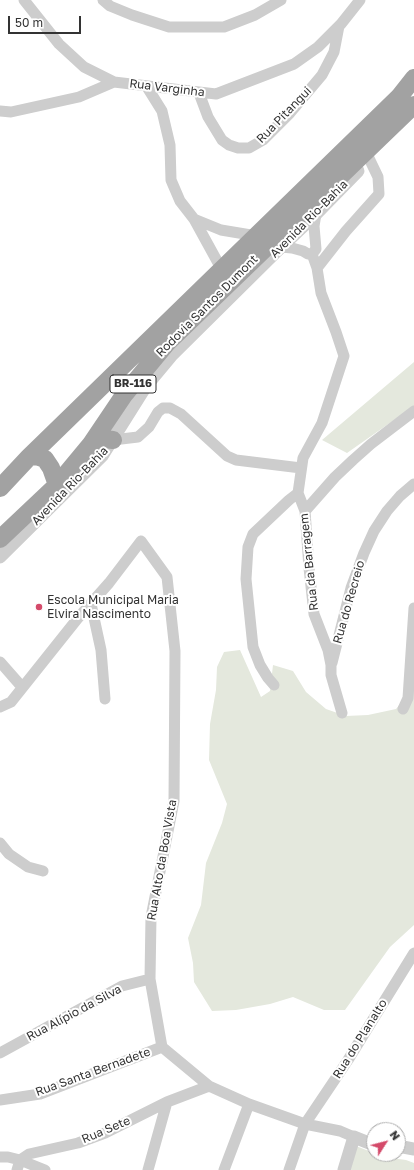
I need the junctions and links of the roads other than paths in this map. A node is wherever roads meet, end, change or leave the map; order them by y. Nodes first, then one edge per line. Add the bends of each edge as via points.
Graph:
1 (24, 0) edge
2 (103, 0) edge
3 (281, 0) edge
4 (360, 0) edge
5 (339, 26) junction
6 (414, 78) edge
7 (114, 82) junction
8 (147, 87) junction
9 (199, 92) junction
10 (414, 105) edge
11 (0, 111) edge
12 (414, 115) edge
13 (368, 155) junction
14 (316, 214) junction
15 (194, 219) junction
16 (257, 236) junction
17 (281, 247) junction
18 (312, 254) junction
19 (317, 268) junction
20 (222, 270) junction
21 (414, 411) edge
22 (113, 440) junction
23 (91, 444) junction
24 (29, 457) junction
25 (301, 468) junction
26 (414, 484) edge
27 (0, 488) edge
28 (298, 493) junction
29 (53, 494) junction
30 (305, 511) junction
31 (0, 539) edge
32 (0, 557) edge
33 (91, 604) junction
34 (414, 608) edge
35 (0, 662) edge
36 (331, 666) junction
37 (274, 685) dead end
38 (22, 687) junction
39 (105, 699) dead end
40 (0, 708) edge
41 (403, 709) dead end
42 (342, 713) dead end
43 (0, 843) edge
44 (43, 871) dead end
45 (414, 953) edge
46 (150, 979) junction
47 (162, 1047) junction
48 (0, 1053) edge
49 (209, 1086) junction
50 (0, 1100) edge
51 (167, 1102) junction
52 (249, 1104) junction
53 (305, 1124) junction
54 (354, 1137) junction
55 (366, 1142) edge
56 (0, 1157) edge
57 (18, 1165) edge
58 (45, 1170) edge
59 (148, 1170) edge
60 (224, 1170) edge
61 (289, 1170) edge
62 (344, 1170) edge

1 - 7 street, Rua Varginha via 59,44 84,67
2 - 3 street via 110,6 169,27 224,27 255,15
4 - 5 street, Rua Varginha
5 - 9 street, Rua Varginha via 318,47 294,64 216,94
5 - 9 street, Rua Pitangui via 334,52 322,75 263,140 250,148 238,148 222,140 211,123
6 - 16 highway, Rodovia Santos Dumont / BR-116 via 399,96
7 - 8 street, Rua Varginha
7 - 11 street via 79,97 12,112
8 - 9 street, Rua Varginha
8 - 15 street via 162,111 170,145 170,180 180,201
10 - 13 highway, Rodovia Santos Dumont / BR-116
12 - 13 street, Avenida Rio-Bahia
13 - 14 street, Avenida Rio-Bahia
13 - 19 street via 378,177 379,194
13 - 23 highway, Rodovia Santos Dumont / BR-116 via 167,343 124,395
14 - 17 street, Avenida Rio-Bahia
14 - 18 street, Rua da Barragem via 316,249
15 - 16 street via 221,230
15 - 20 street
16 - 20 highway, Rodovia Santos Dumont / BR-116
17 - 18 street
17 - 22 street, Avenida Rio-Bahia via 171,356 146,386
18 - 19 street, Rua da Barragem
19 - 25 street, Rua da Barragem via 321,293 344,356 322,423 303,458
20 - 24 highway, Rodovia Santos Dumont / BR-116
21 - 30 street via 353,460
22 - 23 highway via 104,439
22 - 25 street via 138,437 149,427 158,412 163,408 170,408 182,414 227,456 236,460
22 - 29 street, Avenida Rio-Bahia via 102,456
23 - 29 highway, Rodovia Santos Dumont / BR-116
24 - 27 highway, Rodovia Santos Dumont / BR-116
24 - 29 highway via 45,459 51,468
25 - 28 street, Rua da Barragem
26 - 36 street, Rua do Recreio via 387,511 364,552 351,588
28 - 30 street, Rua da Barragem
28 - 37 street via 253,534 248,547 246,579 253,647 260,665
29 - 31 highway, Rodovia Santos Dumont / BR-116
29 - 32 street, Avenida Rio-Bahia
30 - 36 street, Rua da Barragem via 314,614 328,650
33 - 38 street
33 - 39 street via 101,650
33 - 46 street, Rua Alto da Boa Vista via 141,541 167,577 175,651 174,801 151,917
34 - 41 street via 408,698
35 - 38 street
36 - 42 street, Rua da Barragem via 331,675
38 - 40 street via 10,702
43 - 44 street via 9,854 28,867
45 - 53 street, Rua do Planalto
46 - 47 street, Rua Alto da Boa Vista
46 - 48 street, Rua Alípio da Silva via 122,986
47 - 49 street
47 - 50 street, Rua Santa Bernadete via 40,1094
49 - 51 street, Rua Sete
49 - 52 street
51 - 57 street, Rua Sete via 105,1133 78,1143 29,1154
51 - 59 street
52 - 53 street
52 - 60 street
53 - 54 street via 340,1131
53 - 61 street, Rua do Planalto
54 - 55 street
54 - 62 street
56 - 57 street via 8,1157
57 - 58 street

